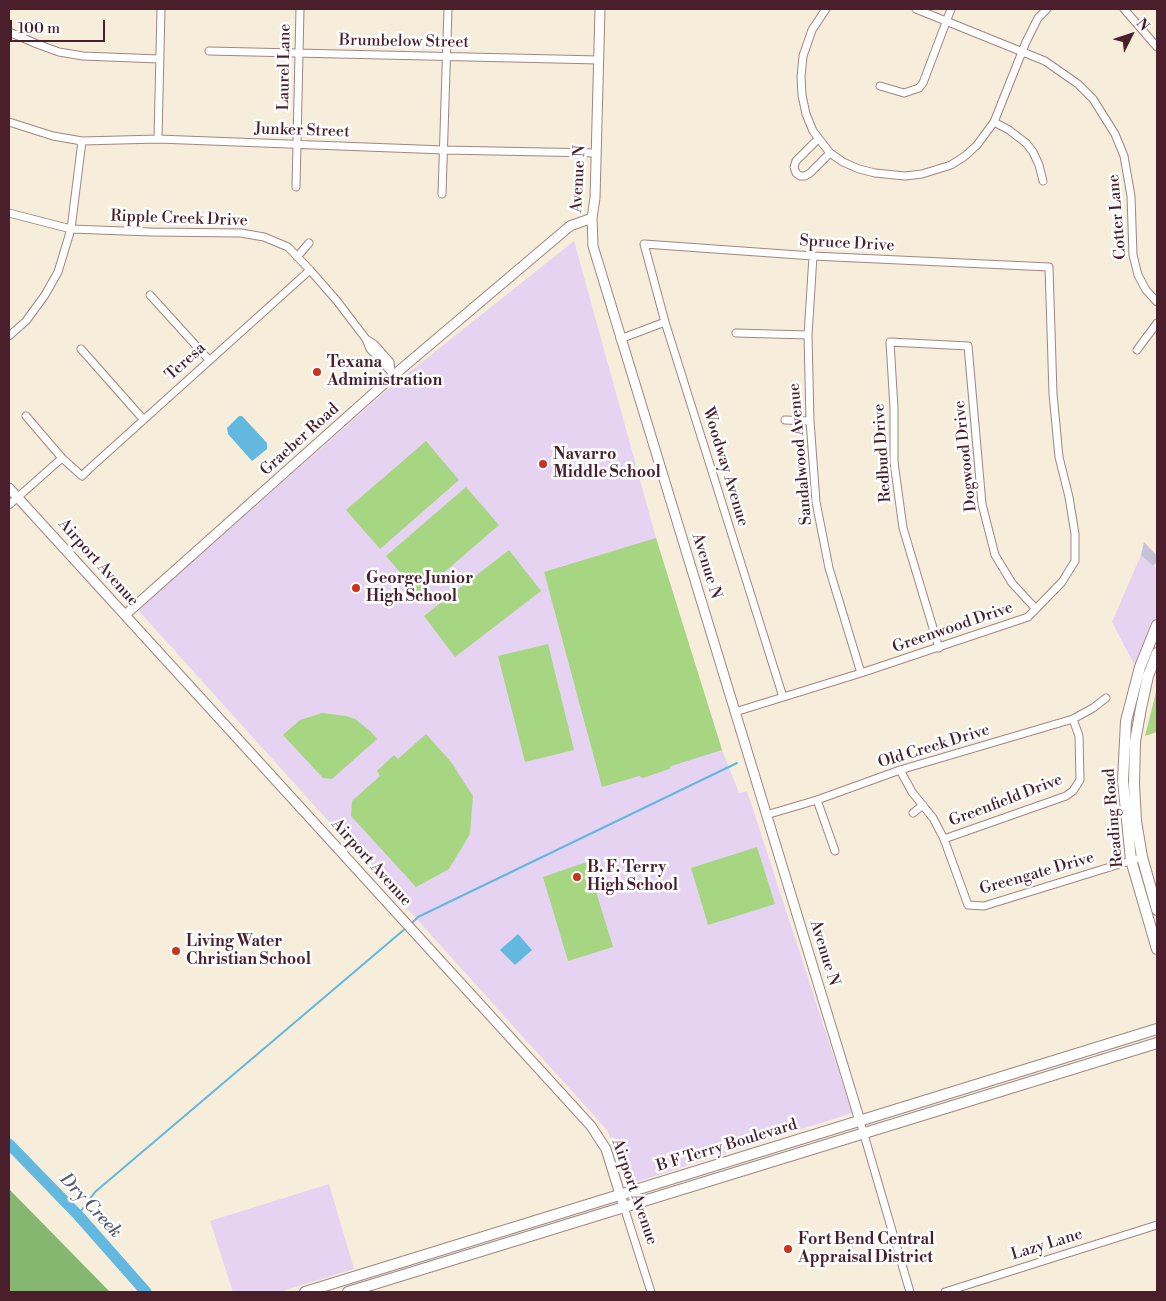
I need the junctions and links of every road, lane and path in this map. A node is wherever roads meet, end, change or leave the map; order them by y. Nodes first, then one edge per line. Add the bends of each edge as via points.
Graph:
1 (161, 9) edge
2 (300, 9) edge
3 (448, 9) edge
4 (600, 9) edge
5 (826, 9) edge
6 (916, 9) edge
7 (951, 9) edge
8 (1047, 9) edge
9 (1124, 9) edge
10 (946, 21) junction
11 (9, 32) edge
12 (1157, 47) edge
13 (209, 51) dead end
14 (1022, 51) junction
15 (300, 54) junction
16 (447, 57) junction
17 (160, 59) junction
18 (599, 60) junction
19 (880, 86) dead end
20 (9, 122) edge
21 (994, 122) junction
22 (158, 139) junction
23 (818, 139) junction
24 (82, 142) junction
25 (297, 144) junction
26 (444, 150) junction
27 (596, 153) junction
28 (830, 153) junction
29 (1043, 181) dead end
30 (296, 187) dead end
31 (442, 194) dead end
32 (9, 213) edge
33 (592, 218) junction
34 (72, 230) junction
35 (310, 243) dead end
36 (644, 244) joint
37 (813, 256) junction
38 (297, 257) junction
39 (1050, 267) joint
40 (310, 270) junction
41 (150, 295) dead end
42 (1157, 302) edge
43 (665, 322) junction
44 (1157, 323) edge
45 (736, 333) dead end
46 (808, 335) junction
47 (9, 336) edge
48 (620, 339) junction
49 (890, 342) joint
50 (80, 349) dead end
51 (1137, 350) dead end
52 (209, 360) junction
53 (393, 373) junction
54 (26, 416) dead end
55 (143, 419) junction
56 (785, 420) dead end
57 (810, 421) junction
58 (62, 458) junction
59 (9, 488) edge
60 (17, 497) junction
61 (9, 506) edge
62 (1035, 608) junction
63 (125, 616) junction
64 (1157, 625) edge
65 (939, 648) junction
66 (1157, 653) edge
67 (861, 673) junction
68 (783, 697) junction
69 (1106, 698) dead end
70 (735, 712) junction
71 (1073, 720) junction
72 (900, 770) junction
73 (817, 800) junction
74 (923, 805) junction
75 (913, 813) dead end
76 (766, 815) junction
77 (944, 839) junction
78 (835, 851) dead end
79 (1136, 859) junction
80 (1157, 910) edge
81 (1157, 950) edge
82 (1157, 1029) edge
83 (1157, 1043) edge
84 (860, 1121) junction
85 (863, 1134) junction
86 (621, 1195) junction
87 (624, 1207) junction
88 (1157, 1225) edge
89 (305, 1292) edge
90 (348, 1292) edge
91 (651, 1292) edge
92 (910, 1292) edge
93 (945, 1292) edge

1 - 17 street
2 - 15 street, Laurel Lane
3 - 16 street
4 - 18 street, Avenue N
5 - 23 street via 807,41 801,77 806,114
6 - 10 street, Cotter Lane
7 - 10 street
8 - 14 street via 1038,18
9 - 12 street
10 - 14 street, Cotter Lane
10 - 19 street via 919,88 904,93
11 - 17 street via 44,47 82,56
13 - 15 street, Brumbelow Street
14 - 21 street
14 - 42 street, Cotter Lane via 1078,84 1093,99 1115,134 1129,176 1138,275
15 - 16 street, Brumbelow Street
15 - 25 street, Laurel Lane
16 - 18 street, Brumbelow Street
16 - 26 street
17 - 22 street
18 - 27 street, Avenue N
20 - 24 street, Junker Street
21 - 28 street via 965,156 952,165 922,174 875,173 843,162
21 - 29 street via 1026,143 1039,165
22 - 24 street, Junker Street
22 - 25 street, Junker Street
23 - 28 street
23 - 28 street via 796,161 796,173 805,176
24 - 34 street
25 - 26 street, Junker Street
25 - 30 street, Laurel Lane
26 - 27 street, Junker Street
26 - 31 street
27 - 33 street, Avenue N
32 - 34 street, Ripple Creek Drive
33 - 48 street, Avenue N via 593,246
33 - 53 street, Graeber Road via 570,226
34 - 38 street, Ripple Creek Drive via 241,233 272,240
34 - 47 street via 58,272 45,295 26,321
35 - 38 street
36 - 37 street, Spruce Drive
36 - 43 street, Woodway Avenue
37 - 39 street, Spruce Drive
37 - 46 street, Sandalwood Avenue
38 - 40 street, Ripple Creek Drive
39 - 62 street, Greenwood Drive via 1053,394 1059,457 1075,534 1075,561 1062,582
40 - 52 street, Teresa
40 - 53 street, Ripple Creek Drive via 366,339 390,362
41 - 52 street
43 - 48 street
43 - 68 street, Woodway Avenue
44 - 51 street
45 - 46 street
46 - 57 street, Sandalwood Avenue
48 - 70 street, Avenue N
49 - 62 street, Dogwood Drive via 968,346 982,504 995,555 1012,583
49 - 65 street, Redbud Drive via 894,462 903,528
50 - 55 street
52 - 55 street, Teresa
53 - 63 street, Graeber Road
54 - 58 street
55 - 58 street, Teresa via 82,476
56 - 57 street
57 - 67 street, Sandalwood Avenue via 816,502 829,568
58 - 60 street
59 - 60 street, Airport Avenue
60 - 61 street
60 - 63 street, Airport Avenue
62 - 65 street, Greenwood Drive via 1028,617
63 - 86 street, Airport Avenue via 591,1126 606,1150
64 - 79 main road, Reading Road via 1140,666 1126,721 1123,781
65 - 67 street, Greenwood Drive
66 - 79 main road, Reading Road via 1146,684 1136,742
67 - 68 street, Greenwood Drive
68 - 70 street, Greenwood Drive
69 - 71 street, Old Creek Drive
70 - 76 street, Avenue N
71 - 72 street, Old Creek Drive
71 - 77 street, Greenfield Drive via 1079,736 1080,780 1066,796
72 - 73 street, Old Creek Drive
72 - 74 street
73 - 76 street, Old Creek Drive
73 - 78 street
74 - 75 street
74 - 77 street
76 - 84 street, Avenue N
77 - 79 street, Greengate Drive via 968,905 984,906
79 - 80 main road, Reading Road
79 - 81 main road, Reading Road
82 - 84 main road, B F Terry Boulevard
83 - 85 main road, B F Terry Boulevard
84 - 85 street
84 - 86 main road, B F Terry Boulevard
85 - 87 main road, B F Terry Boulevard
85 - 92 street
86 - 87 street, Airport Avenue
86 - 89 main road, B F Terry Boulevard
87 - 90 main road, B F Terry Boulevard
87 - 91 street, Airport Avenue
88 - 93 street, Lazy Lane

